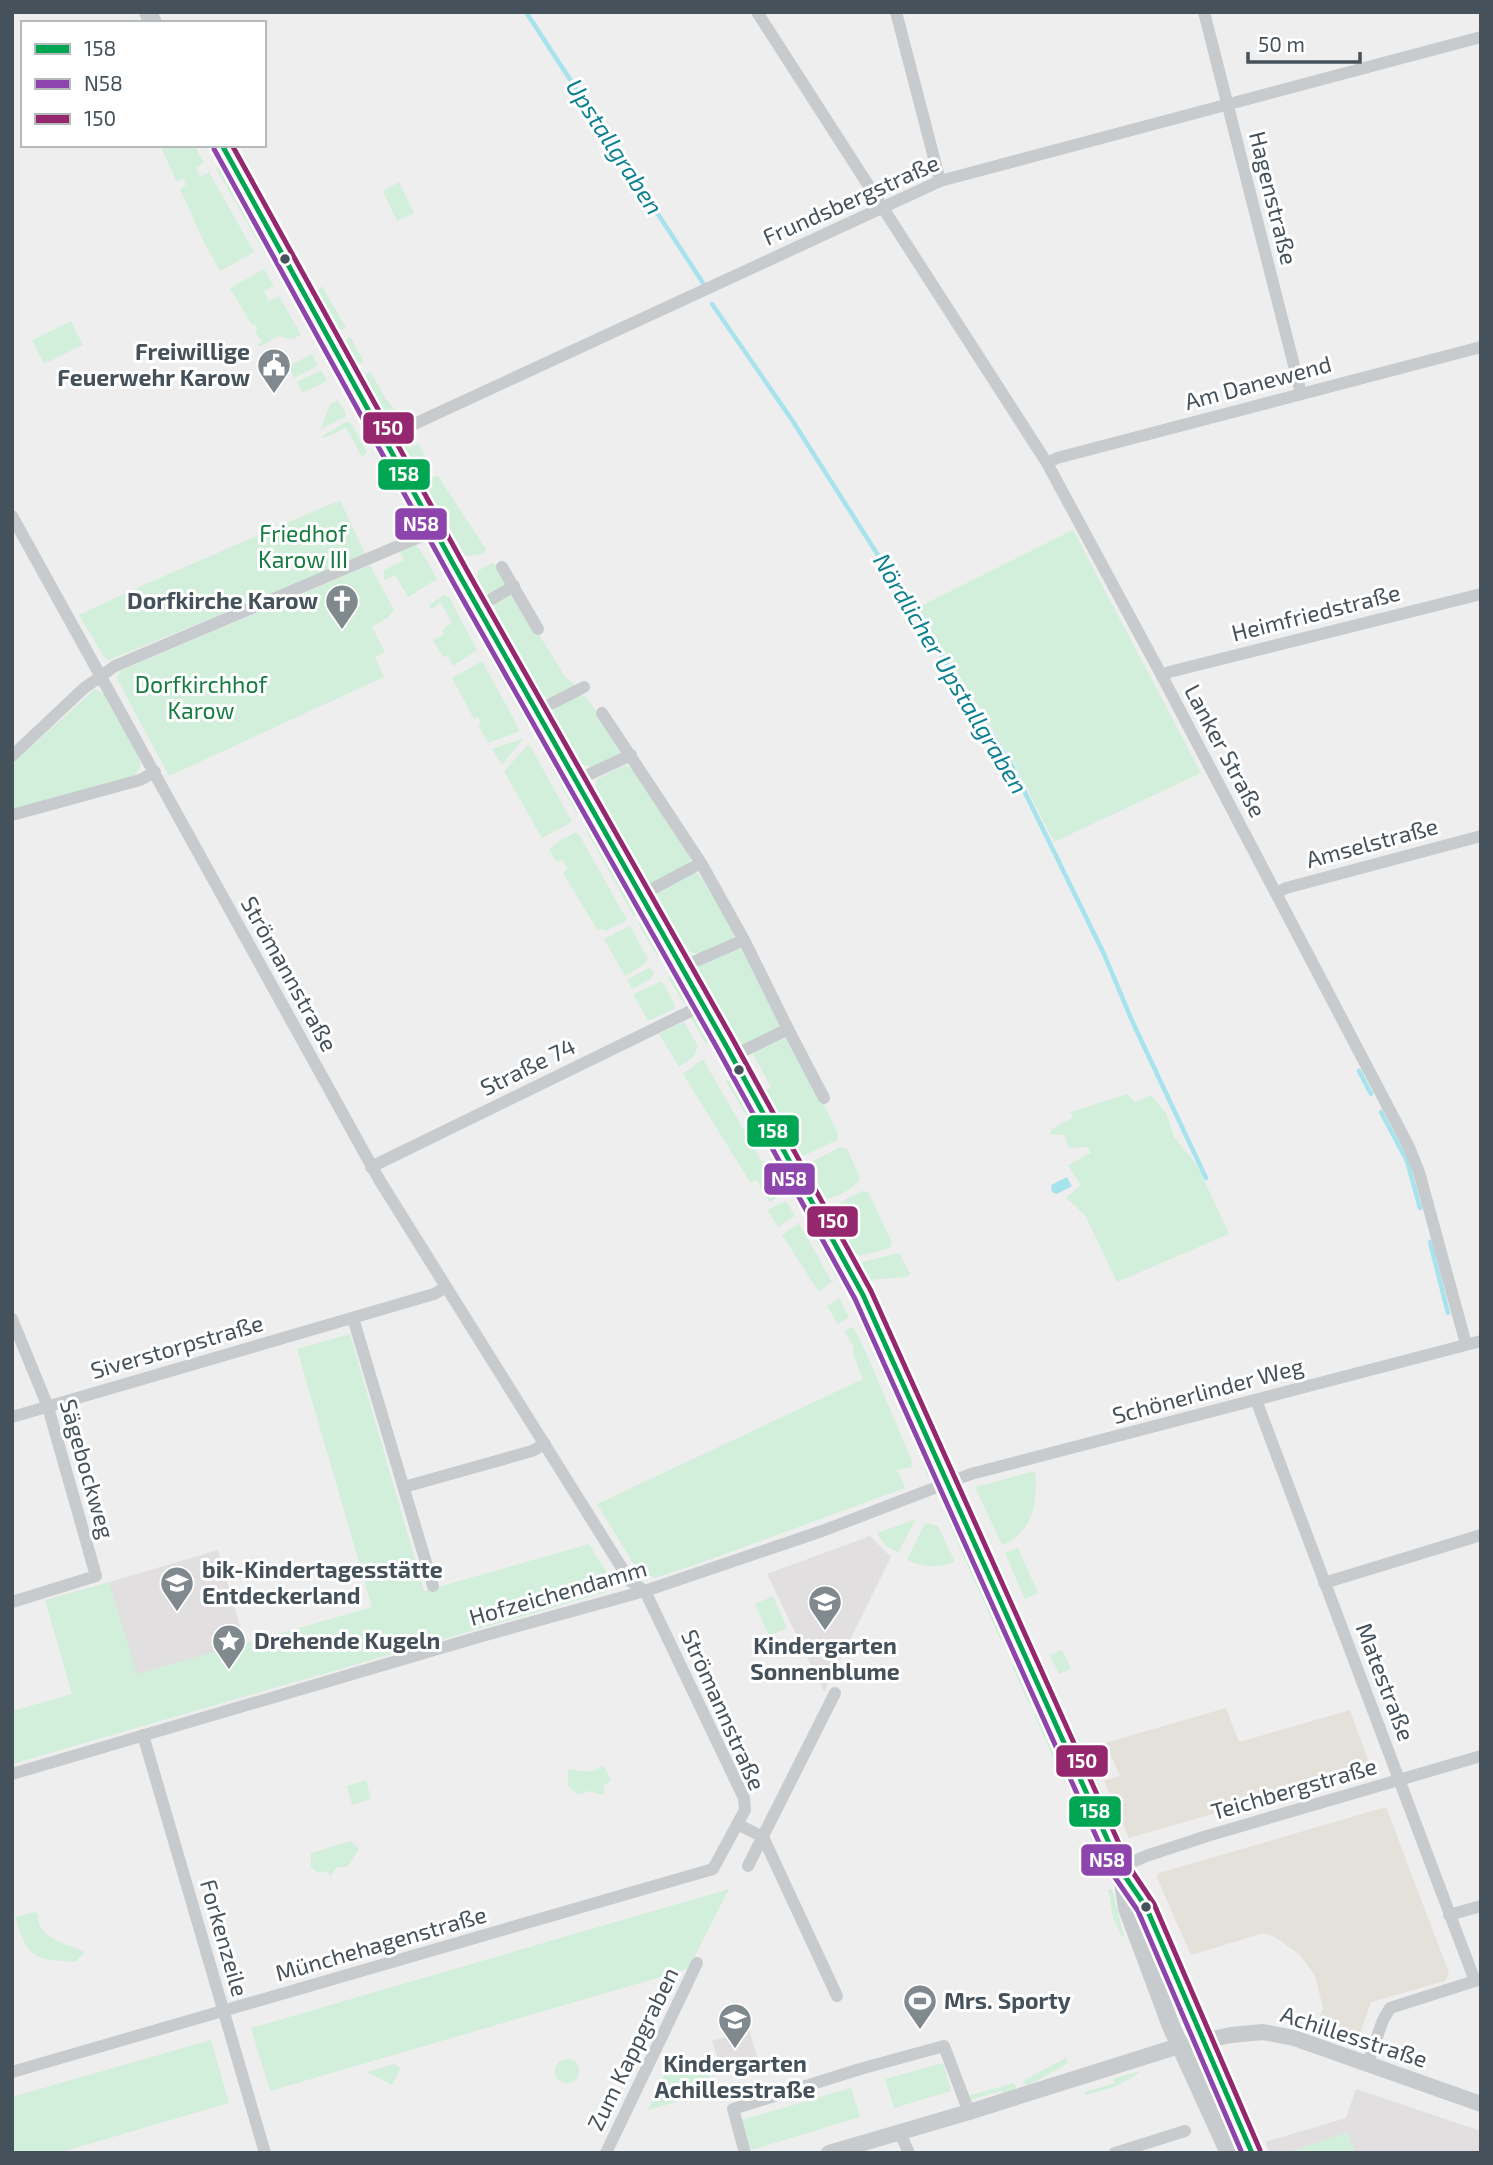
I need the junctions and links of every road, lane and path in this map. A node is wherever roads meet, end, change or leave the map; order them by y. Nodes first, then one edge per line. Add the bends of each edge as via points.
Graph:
1 (757, 12) edge
2 (896, 12) edge
3 (1204, 12) edge
4 (1481, 37) edge
5 (1227, 103) junction
6 (223, 147) edge
7 (940, 181) junction
8 (881, 208) junction
9 (1481, 347) edge
10 (1301, 393) junction
11 (384, 438) junction
12 (1047, 463) junction
13 (12, 516) edge
14 (436, 530) junction
15 (502, 567) dead end
16 (514, 586) junction
17 (1481, 594) edge
18 (478, 607) junction
19 (538, 629) dead end
20 (100, 676) junction
21 (1162, 676) junction
22 (584, 687) dead end
23 (537, 711) junction
24 (602, 712) dead end
25 (631, 755) junction
26 (12, 756) edge
27 (155, 772) junction
28 (577, 780) junction
29 (12, 815) edge
30 (1481, 836) edge
31 (701, 863) junction
32 (1276, 893) junction
33 (641, 895) junction
34 (744, 940) junction
35 (681, 967) junction
36 (704, 1005) junction
37 (788, 1029) junction
38 (731, 1057) junction
39 (824, 1098) dead end
40 (371, 1167) junction
41 (446, 1288) junction
42 (354, 1318) junction
43 (12, 1319) edge
44 (1481, 1341) edge
45 (1466, 1345) junction
46 (1256, 1399) junction
47 (48, 1407) junction
48 (12, 1418) edge
49 (545, 1444) junction
50 (947, 1482) junction
51 (404, 1487) junction
52 (1481, 1535) edge
53 (1324, 1583) junction
54 (433, 1586) dead end
55 (645, 1591) junction
56 (12, 1602) edge
57 (835, 1693) dead end
58 (143, 1735) junction
59 (1481, 1756) edge
60 (12, 1774) edge
61 (1400, 1780) junction
62 (737, 1824) junction
63 (763, 1837) junction
64 (748, 1866) dead end
65 (1121, 1869) junction
66 (1481, 1906) edge
67 (1449, 1915) junction
68 (697, 1963) dead end
69 (1478, 1980) edge
70 (836, 1996) dead end
71 (223, 2012) junction
72 (1204, 2041) junction
73 (1179, 2046) junction
74 (1367, 2065) junction
75 (12, 2072) edge
76 (1481, 2104) edge
77 (969, 2112) junction
78 (1185, 2131) dead end
79 (900, 2133) junction
80 (265, 2153) edge
81 (606, 2153) edge
82 (745, 2153) edge
83 (829, 2153) edge
84 (909, 2153) edge
85 (1115, 2153) edge
86 (1229, 2153) edge
87 (1252, 2153) edge

1 - 8 street, Lanker Straße
2 - 7 street
3 - 5 street, Hagenstraße
4 - 5 street, Frundsbergstraße
5 - 7 street, Frundsbergstraße
5 - 10 street, Hagenstraße
6 - 11 main road
7 - 8 street, Frundsbergstraße
8 - 11 street, Frundsbergstraße
8 - 12 street, Lanker Straße
9 - 10 street, Am Danewend
10 - 12 street, Am Danewend
11 - 14 main road
12 - 21 street, Lanker Straße
13 - 20 street, Strömannstraße
14 - 18 main road
14 - 20 street
15 - 16 street
16 - 18 street
16 - 19 street
17 - 21 street, Heimfriedstraße
18 - 23 main road
20 - 26 street
20 - 27 street, Strömannstraße
21 - 32 street, Lanker Straße
22 - 23 street
23 - 28 main road
24 - 25 street
25 - 28 street
25 - 31 street
27 - 29 street via 141,780
27 - 40 street, Strömannstraße
28 - 33 main road
30 - 32 street, Amselstraße
31 - 33 street
31 - 34 street
32 - 45 street, Lanker Straße via 1408,1145
33 - 35 main road
34 - 35 street
34 - 37 street
35 - 36 main road
36 - 38 main road
36 - 40 street, Straße 74
37 - 38 street
37 - 39 street
38 - 50 main road via 863,1295
40 - 41 street, Strömannstraße
41 - 42 street, Siverstorpstraße
41 - 49 street, Strömannstraße
42 - 47 street, Siverstorpstraße
42 - 51 street
43 - 47 street, Sägebockweg
44 - 45 street, Schönerlinder Weg
45 - 46 street, Schönerlinder Weg
46 - 50 street, Schönerlinder Weg
46 - 53 street, Matestraße
47 - 48 street, Siverstorpstraße
47 - 56 street, Sägebockweg via 96,1576
49 - 51 street
49 - 55 street, Strömannstraße via 630,1581
50 - 55 street, Hofzeichendamm via 822,1531
50 - 65 main road
51 - 54 street
52 - 53 street
53 - 61 street, Matestraße
55 - 58 street, Hofzeichendamm
55 - 62 street, Strömannstraße via 744,1798 745,1810
57 - 63 street
58 - 60 street, Hofzeichendamm
58 - 71 street, Forkenzeile
59 - 61 street, Teichbergstraße
61 - 65 street, Teichbergstraße via 1195,1840
61 - 67 street, Matestraße
62 - 63 street, Strömannstraße
62 - 71 street, Münchehagenstraße via 713,1869
63 - 64 street
63 - 70 street
65 - 72 main road via 1146,1907
65 - 73 main road via 1127,1908
66 - 67 street
67 - 69 street, Matestraße
68 - 81 street, Zum Kappgraben
69 - 74 street via 1390,2008
71 - 75 street, Münchehagenstraße
71 - 80 street, Forkenzeile
72 - 73 street, Achillesstraße
72 - 74 street, Achillesstraße via 1263,2032 1294,2038
72 - 87 main road
73 - 77 street, Achillesstraße
73 - 86 main road
74 - 76 street, Achillesstraße
77 - 79 street, Achillesstraße
77 - 82 street via 944,2046 733,2109
78 - 85 street
79 - 83 street, Achillesstraße
79 - 84 street

